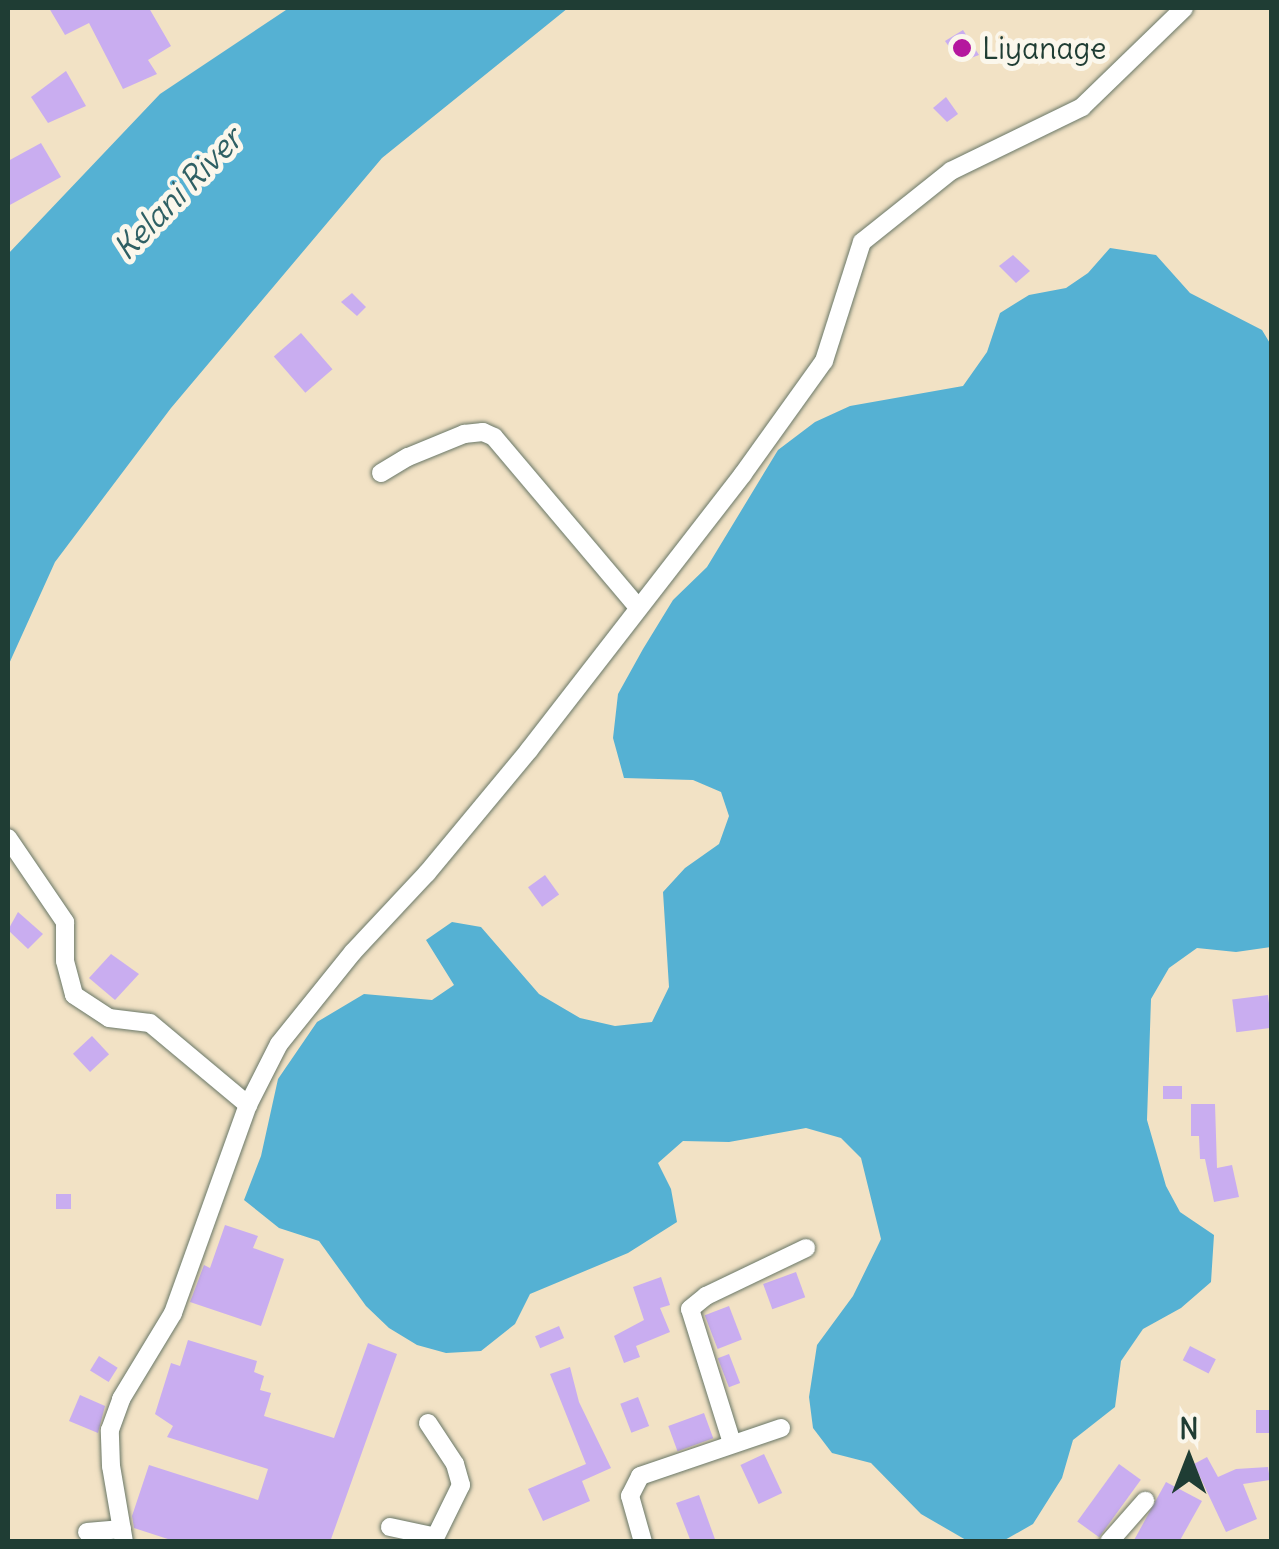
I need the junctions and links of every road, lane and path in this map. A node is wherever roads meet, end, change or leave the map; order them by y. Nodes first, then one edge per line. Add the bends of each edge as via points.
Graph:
1 (1184, 8) edge
2 (382, 474) dead end
3 (637, 606) junction
4 (8, 838) edge
5 (248, 1105) junction
6 (806, 1248) dead end
7 (428, 1423) dead end
8 (781, 1428) dead end
9 (732, 1444) junction
10 (1144, 1501) dead end
11 (390, 1527) dead end
12 (87, 1532) dead end
13 (123, 1536) edge
14 (433, 1539) edge
15 (643, 1542) edge
16 (1109, 1542) edge

1 - 3 street via 1082,106 951,172 862,242 824,361
2 - 3 street via 464,434 494,437
3 - 5 street via 529,750 279,1044
4 - 5 street via 65,922 74,995 109,1018 150,1022
5 - 13 street via 173,1312 110,1430
6 - 9 street via 690,1309
7 - 14 street via 461,1485
8 - 9 street
9 - 15 street via 640,1476 633,1484 632,1514
10 - 16 street
11 - 14 street
12 - 13 street

